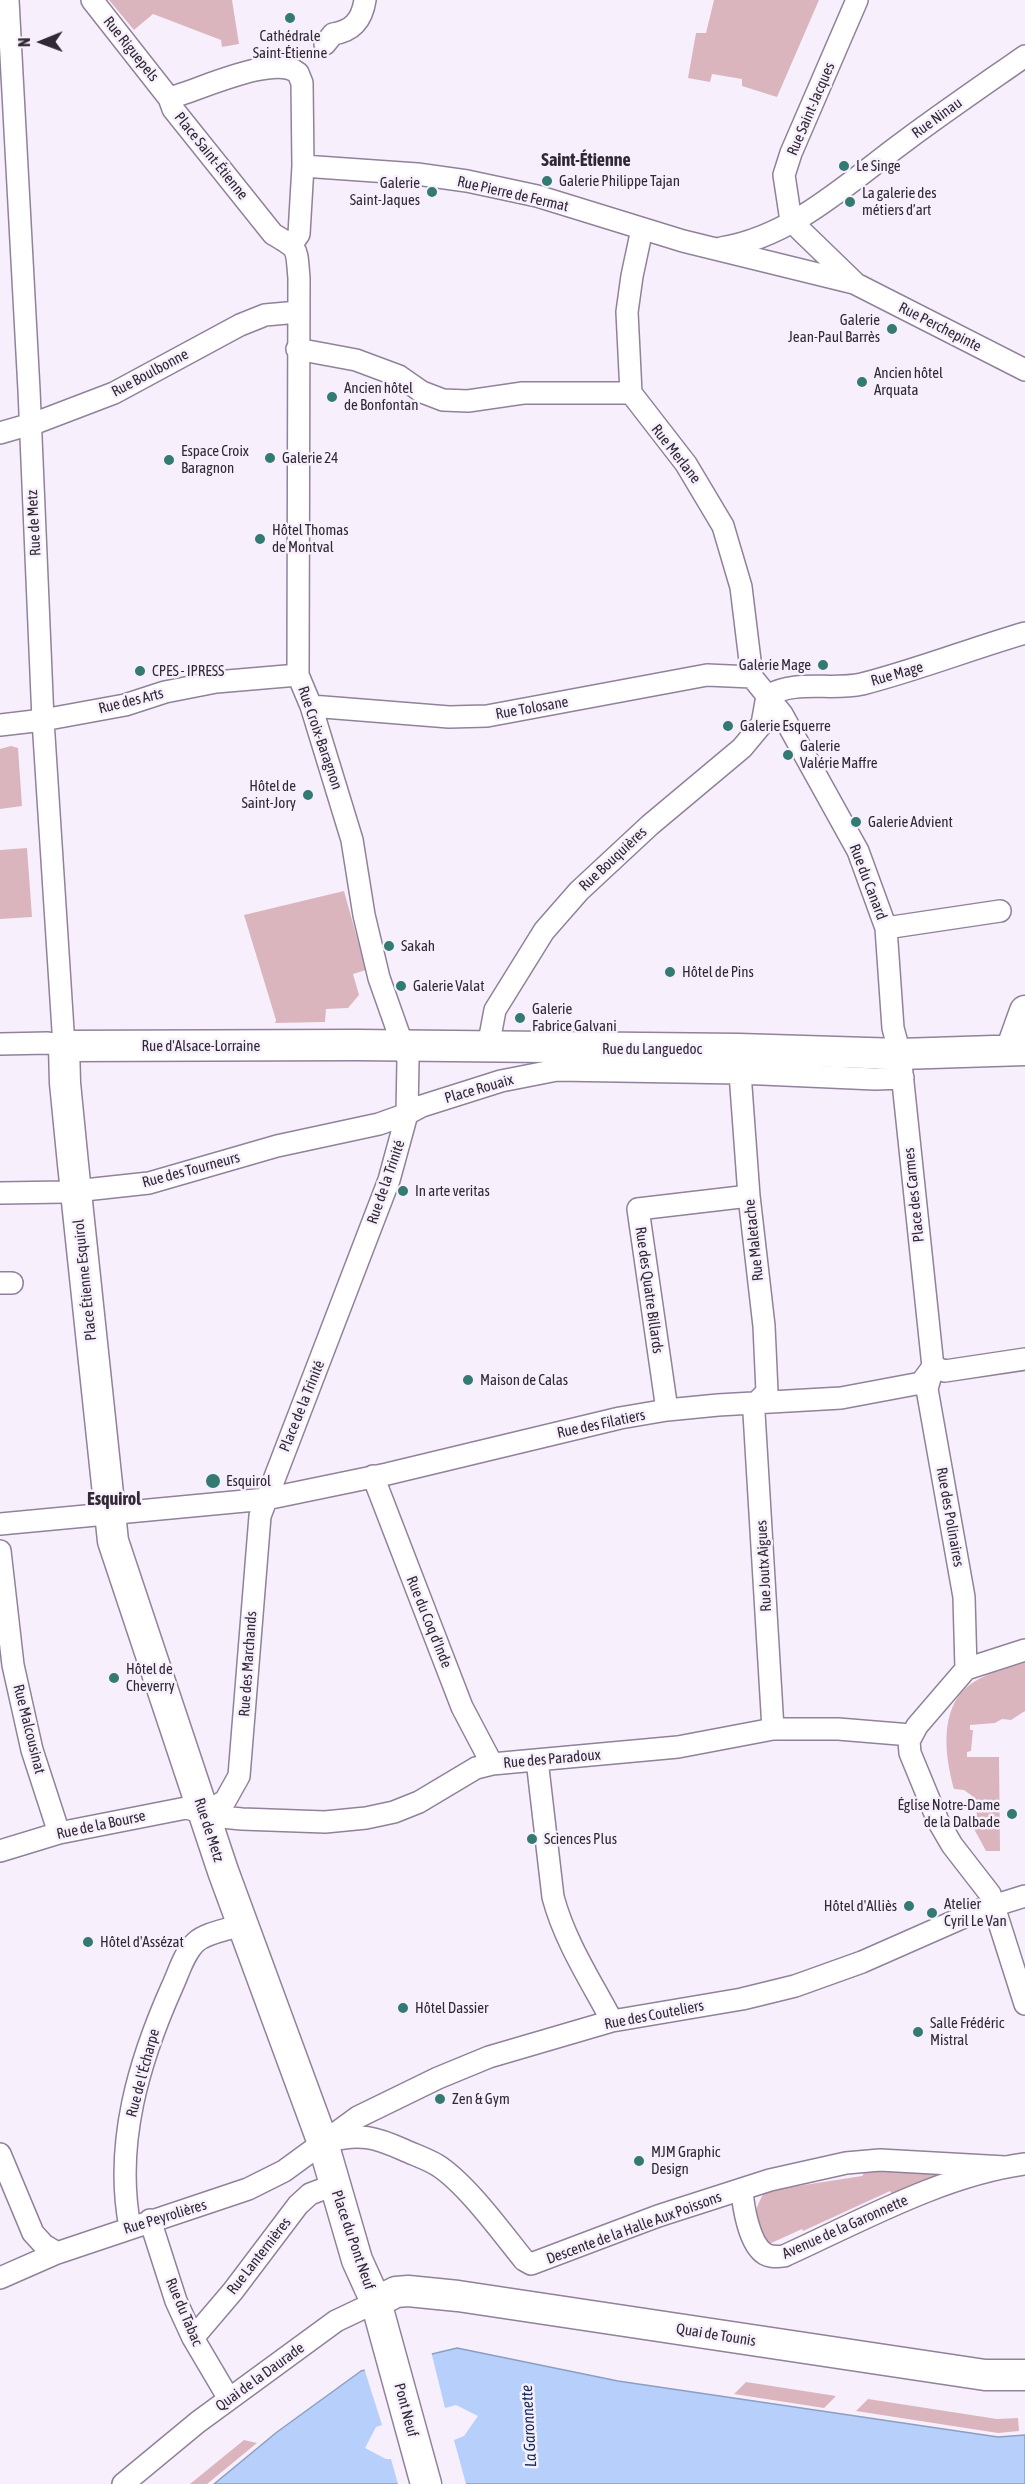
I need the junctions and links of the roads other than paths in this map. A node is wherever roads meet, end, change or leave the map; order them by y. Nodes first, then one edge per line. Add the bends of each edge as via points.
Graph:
1 (8, 0) edge
2 (92, 0) edge
3 (365, 0) edge
4 (857, 0) edge
5 (325, 44) dead end
6 (1025, 56) edge
7 (170, 98) junction
8 (303, 166) junction
9 (791, 221) junction
10 (642, 229) junction
11 (287, 242) junction
12 (718, 248) junction
13 (854, 283) junction
14 (298, 309) junction
15 (297, 349) junction
16 (1025, 370) edge
17 (631, 393) junction
18 (30, 424) junction
19 (0, 434) edge
20 (1025, 633) edge
21 (298, 675) junction
22 (752, 677) junction
23 (767, 696) junction
24 (311, 706) junction
25 (43, 720) junction
26 (0, 725) edge
27 (1000, 910) dead end
28 (886, 928) junction
29 (1025, 1011) edge
30 (0, 1044) edge
31 (403, 1046) junction
32 (64, 1047) junction
33 (489, 1047) junction
34 (1018, 1050) edge
35 (902, 1066) junction
36 (584, 1069) joint
37 (740, 1073) junction
38 (407, 1114) junction
39 (379, 1124) joint
40 (76, 1191) junction
41 (0, 1193) edge
42 (750, 1196) junction
43 (339, 1314) joint
44 (1025, 1359) edge
45 (933, 1367) junction
46 (756, 1403) junction
47 (667, 1410) junction
48 (373, 1476) junction
49 (266, 1499) junction
50 (109, 1512) junction
51 (0, 1524) edge
52 (0, 1551) edge
53 (1025, 1650) edge
54 (966, 1669) junction
55 (773, 1729) junction
56 (911, 1735) junction
57 (537, 1760) junction
58 (492, 1764) junction
59 (203, 1813) junction
60 (58, 1833) junction
61 (0, 1851) edge
62 (1025, 1896) edge
63 (993, 1905) junction
64 (243, 1924) junction
65 (1025, 2004) edge
66 (612, 2021) junction
67 (323, 2143) junction
68 (0, 2154) edge
69 (1015, 2166) edge
70 (334, 2184) junction
71 (742, 2189) junction
72 (150, 2220) junction
73 (130, 2227) junction
74 (57, 2253) junction
75 (0, 2278) edge
76 (408, 2291) joint
77 (376, 2302) junction
78 (387, 2336) joint
79 (193, 2338) junction
80 (1025, 2375) edge
81 (229, 2399) junction
82 (123, 2484) edge
83 (426, 2484) edge

1 - 18 street, Rue de Metz
2 - 7 street, Rue Riguepels
3 - 5 street via 354,27 333,34
4 - 9 street, Rue Saint-Jacques via 790,153 784,176
6 - 9 street, Rue Ninau via 808,213
7 - 8 street, Place Saint-Étienne via 238,74 293,68 302,83
7 - 11 street, Place Saint-Étienne via 181,103
8 - 10 street, Rue Pierre de Fermat via 467,181 537,196
8 - 11 street, Place Saint-Étienne via 299,234
9 - 12 street, Rue Ninau via 742,245
9 - 13 street
10 - 12 street, Rue Pierre de Fermat
10 - 17 street via 627,312
11 - 14 street, Place Saint-Étienne via 297,254
12 - 13 street, Rue Pierre de Fermat
13 - 16 street, Rue Perchepinte
14 - 15 street, Place Saint-Étienne
14 - 18 street, Rue Boulbonne via 240,325 114,393
15 - 17 street via 356,360 399,376 422,392 443,400 523,393
15 - 21 street, Rue Croix-Baragnon
17 - 22 street, Rue Merlane via 686,464 723,526 741,587
18 - 19 street, Rue Boulbonne
18 - 25 street, Rue de Metz
20 - 23 street, Rue Mage via 860,684 799,685
21 - 24 street, Rue Croix-Baragnon
21 - 25 street, Rue des Arts via 216,682
22 - 23 street, Rue du Canard
22 - 24 street, Rue Tolosane via 706,675 487,716 449,717
23 - 28 street, Rue du Canard via 782,714 858,850
23 - 33 street, Rue Bouquières via 762,724 742,748 650,825 579,891 544,931 495,1010
24 - 31 street, Rue Croix-Baragnon via 352,840 379,978
25 - 26 street, Rue des Arts
25 - 32 street, Rue de Metz
27 - 28 street
28 - 35 street, Rue du Canard via 893,1028
29 - 34 street
30 - 32 street, Rue d'Alsace-Lorraine via 48,1043
31 - 32 street, Rue d'Alsace-Lorraine
31 - 33 street, Rue du Languedoc
31 - 38 street, Rue de la Trinité via 408,1060
32 - 40 street, Place Étienne Esquirol
33 - 35 street, Rue du Languedoc via 739,1049
34 - 35 street
35 - 37 street, Rue du Languedoc via 875,1079
35 - 45 street, Place des Carmes
36 - 37 street, Rue du Languedoc
36 - 38 street, Place Rouaix via 557,1070 501,1082
37 - 42 street, Rue Maletache
38 - 39 street, Place Rouaix
38 - 43 street, Rue de la Trinité via 388,1180
39 - 40 street, Rue des Tourneurs via 276,1146 149,1183
40 - 41 street, Rue des Tourneurs
40 - 50 street, Place Étienne Esquirol
42 - 46 street, Rue Maletache via 767,1392
42 - 47 street, Rue des Quatre Billards via 638,1209
43 - 49 street, Place de la Trinité
44 - 45 street via 945,1371
45 - 46 street, Rue des Filatiers via 921,1383 841,1398
45 - 54 street, Rue des Polinaires via 927,1389 964,1597
46 - 47 street, Rue des Filatiers
46 - 55 street, Rue Joutx Aigues
47 - 48 street, Rue des Filatiers
48 - 49 street, Rue des Filatiers
48 - 58 street, Rue du Coq d'Inde via 462,1707
49 - 50 street, Rue des Filatiers
49 - 59 street, Rue des Marchands via 260,1516 239,1776 225,1802
50 - 51 street, Rue des Filatiers
50 - 59 street, Rue de Metz via 120,1568
52 - 60 street, Rue Malcousinat via 22,1711
53 - 54 street
54 - 56 street
55 - 56 street, Rue des Paradoux via 838,1728
55 - 57 street, Rue des Paradoux via 678,1747
56 - 63 street via 912,1761 938,1821 990,1894
57 - 58 street, Rue des Paradoux
57 - 66 street via 558,1915
58 - 59 street, Rue des Paradoux via 476,1768 419,1802 366,1818 303,1821
59 - 60 street, Rue de la Bourse via 186,1808
59 - 64 street, Rue de Metz
60 - 61 street, Rue de la Bourse
62 - 63 street, Rue des Couteliers
63 - 65 street
63 - 66 street, Rue des Couteliers via 862,1962 795,1986
64 - 67 street, Rue de Metz
64 - 73 street, Rue de l'Écharpe via 205,1936 190,1949 151,2034 128,2130 125,2172
66 - 67 street, Rue des Couteliers via 513,2049 456,2071 358,2117
67 - 70 street, Place du Pont Neuf
67 - 71 street, Descente de la Halle Aux Poissons via 357,2135 369,2137 436,2164 452,2176 531,2264
67 - 72 street, Rue Peyrolières via 284,2171 248,2189
68 - 74 street via 33,2233
69 - 71 street, Avenue de la Garonnette via 869,2161
69 - 71 street, Avenue de la Garonnette via 917,2195 784,2256 766,2254 759,2248 743,2209
70 - 77 street, Place du Pont Neuf via 357,2260
70 - 79 street, Rue Lanternières via 310,2194 298,2205
72 - 73 street, Rue Peyrolières
72 - 79 street, Rue du Tabac via 176,2301
73 - 74 street, Rue Peyrolières
74 - 75 street, Rue Peyrolières
76 - 77 street, Quai de la Daurade
76 - 80 street, Quai de Tounis via 986,2375
77 - 78 street, Place du Pont Neuf
77 - 81 street, Quai de la Daurade via 336,2321
78 - 83 street, Pont Neuf
79 - 81 street, Rue du Tabac
81 - 82 street, Quai de la Daurade

